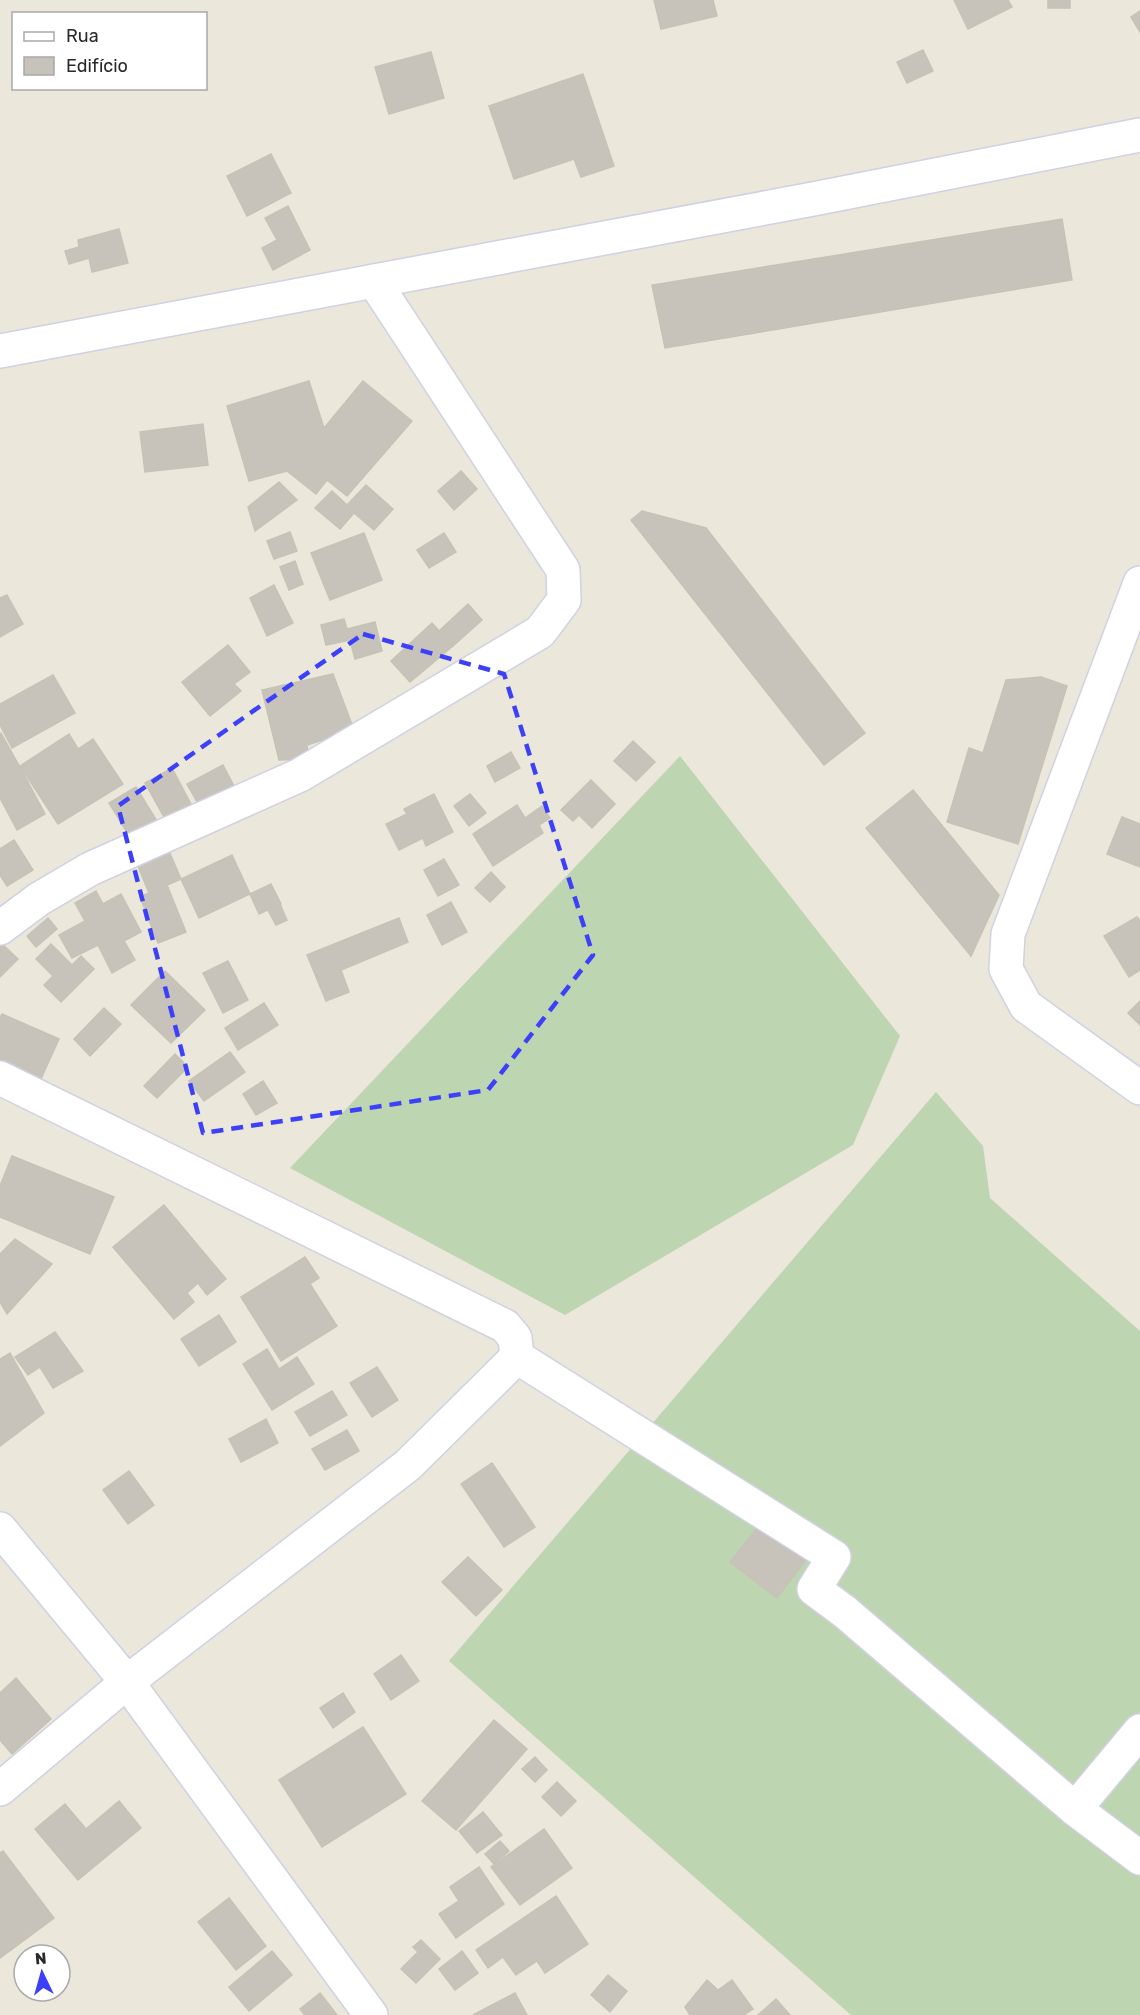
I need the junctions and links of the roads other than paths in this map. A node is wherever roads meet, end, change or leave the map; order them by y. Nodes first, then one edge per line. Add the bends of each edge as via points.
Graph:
1 (1140, 135) edge
2 (374, 281) junction
3 (0, 351) edge
4 (1140, 583) edge
5 (0, 928) edge
6 (0, 1078) edge
7 (1140, 1088) edge
8 (517, 1358) junction
9 (0, 1529) edge
10 (127, 1682) junction
11 (1140, 1731) edge
12 (0, 1789) edge
13 (1074, 1809) junction
14 (1140, 1858) edge
15 (371, 2015) edge

1 - 2 street
2 - 3 street
2 - 5 street via 563,570 564,600 540,632 300,775 90,869
4 - 7 street via 1008,934 1006,969 1026,1006
6 - 8 street via 505,1326 515,1338
8 - 10 street via 408,1465
8 - 13 street via 834,1557 814,1589
9 - 10 street
10 - 12 street
10 - 15 street
11 - 13 street
13 - 14 street

